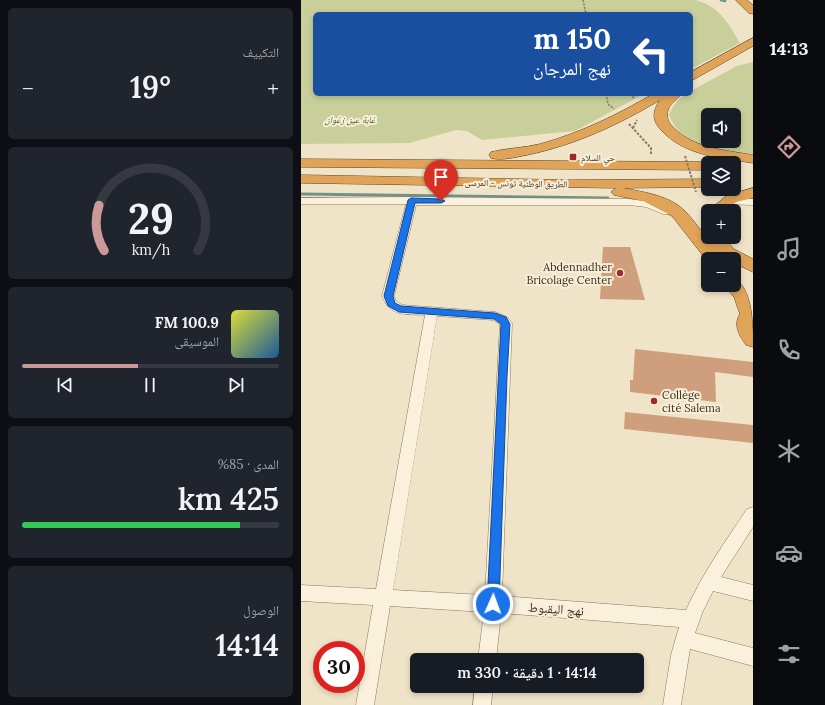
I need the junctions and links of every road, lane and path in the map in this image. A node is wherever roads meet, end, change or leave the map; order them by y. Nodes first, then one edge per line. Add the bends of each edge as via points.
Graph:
1 (583, 0) edge
2 (741, 0) edge
3 (753, 11) edge
4 (586, 12) edge
5 (753, 41) edge
6 (749, 58) dead end
7 (693, 75) edge
8 (693, 83) edge
9 (606, 96) edge
10 (658, 96) edge
11 (673, 96) edge
12 (621, 116) junction
13 (654, 156) dead end
14 (685, 156) dead end
15 (753, 159) edge
16 (301, 163) edge
17 (376, 164) junction
18 (701, 166) edge
19 (741, 166) edge
20 (753, 166) edge
21 (301, 179) edge
22 (701, 183) edge
23 (741, 183) edge
24 (571, 184) junction
25 (753, 184) edge
26 (696, 192) dead end
27 (753, 193) edge
28 (411, 200) junction
29 (301, 201) edge
30 (753, 202) edge
31 (725, 204) edge
32 (737, 204) edge
33 (689, 227) junction
34 (720, 244) edge
35 (709, 252) edge
36 (753, 266) edge
37 (739, 292) edge
38 (432, 311) junction
39 (751, 312) edge
40 (753, 340) edge
41 (753, 514) edge
42 (709, 582) junction
43 (301, 593) edge
44 (753, 593) edge
45 (385, 598) junction
46 (493, 604) junction
47 (692, 619) junction
48 (684, 639) junction
49 (488, 653) edge
50 (753, 657) edge
51 (483, 693) edge
52 (365, 705) edge
53 (482, 705) edge
54 (672, 705) edge

1 - 4 path
2 - 3 highway
5 - 7 highway
6 - 8 highway via 729,63
9 - 12 path via 608,104
10 - 12 highway
11 - 15 highway via 664,104 660,115 660,119 672,134 693,147
12 - 13 path via 645,140 651,148 650,155
12 - 17 highway via 581,136 536,148 505,154
14 - 26 path, bridge
16 - 17 highway, الطريق الوطنية تونس - المرسى
17 - 18 highway, الطريق الوطنية تونس - المرسى
19 - 20 highway
21 - 24 highway, الطريق الوطنية تونس - المرسى
22 - 24 highway, الطريق الوطنية تونس - المرسى
23 - 25 highway
24 - 33 highway via 599,191 647,197 678,213
27 - 31 highway via 741,195
28 - 29 street, الطريق الوطنية تونس - المرسى
28 - 33 street, الطريق الوطنية تونس - المرسى via 640,203 661,209
28 - 38 street via 388,296 391,304 399,309
30 - 32 street
33 - 35 highway
34 - 36 highway via 728,253
37 - 39 highway
38 - 45 street
38 - 46 street via 495,316 506,324
39 - 40 highway via 745,321 746,330
41 - 42 street
42 - 44 street
42 - 47 street
43 - 45 street, نهج اليقبوط
45 - 46 street, نهج اليقبوط
45 - 52 street
46 - 47 street, نهج اليقبوط
46 - 49 street
47 - 48 street
48 - 50 street
48 - 54 street
51 - 53 street

